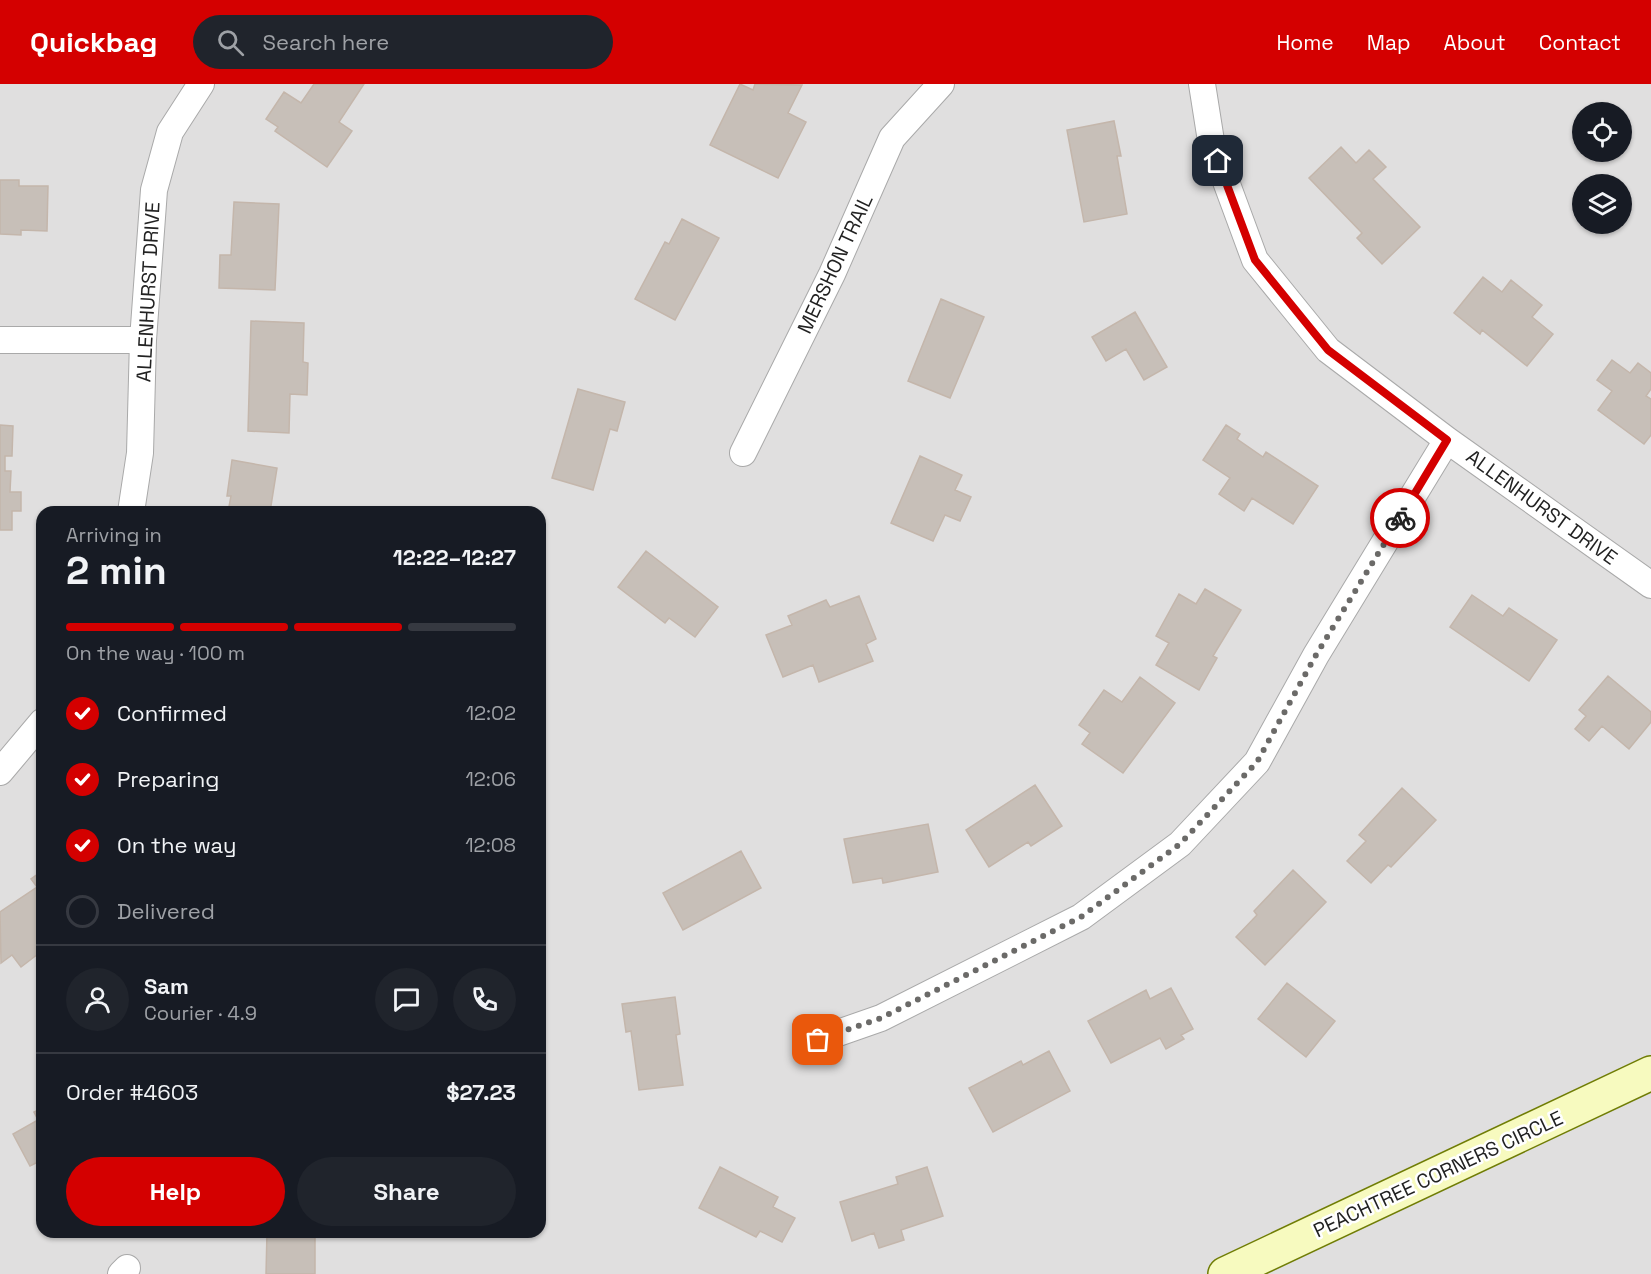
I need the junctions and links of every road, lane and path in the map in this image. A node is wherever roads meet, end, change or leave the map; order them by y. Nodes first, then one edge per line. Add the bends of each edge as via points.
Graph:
1 (201, 84) edge
2 (940, 84) edge
3 (1202, 84) edge
4 (0, 340) edge
5 (143, 340) junction
6 (1447, 440) junction
7 (743, 453) dead end
8 (132, 506) edge
9 (1651, 585) edge
10 (36, 729) edge
11 (0, 772) edge
12 (818, 1040) dead end
13 (1651, 1073) edge
14 (1225, 1274) edge

1 - 5 street, ALLENHURST DRIVE via 170,132 154,190
2 - 7 street, MERSHON TRAIL via 892,138 832,274
3 - 6 street, ALLENHURST DRIVE via 1211,141 1255,260 1328,350
4 - 5 street
5 - 8 street, ALLENHURST DRIVE via 140,453
6 - 9 street, ALLENHURST DRIVE
6 - 12 street via 1316,655 1257,762 1180,844 1081,917 881,1018
10 - 11 street
13 - 14 street, PEACHTREE CORNERS CIRCLE

